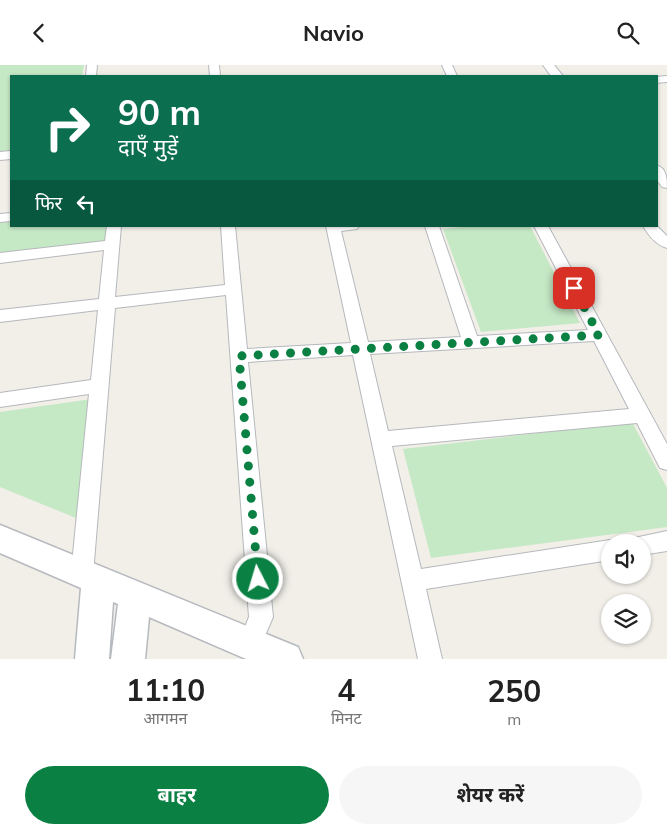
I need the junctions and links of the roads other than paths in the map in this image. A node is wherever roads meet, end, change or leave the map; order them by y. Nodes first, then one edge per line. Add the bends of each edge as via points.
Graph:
1 (548, 65) edge
2 (556, 75) edge
3 (658, 172) edge
4 (667, 184) edge
5 (114, 227) edge
6 (228, 227) edge
7 (340, 227) edge
8 (432, 227) edge
9 (542, 227) edge
10 (651, 227) edge
11 (667, 243) edge
12 (112, 245) junction
13 (0, 258) edge
14 (233, 289) junction
15 (107, 303) junction
16 (0, 316) edge
17 (599, 335) junction
18 (472, 342) junction
19 (361, 349) junction
20 (239, 356) junction
21 (99, 386) junction
22 (0, 400) edge
23 (642, 415) junction
24 (381, 439) junction
25 (667, 462) edge
26 (0, 539) edge
27 (667, 541) edge
28 (651, 544) edge
29 (601, 551) edge
30 (90, 577) junction
31 (412, 581) junction
32 (135, 596) junction
33 (250, 644) junction
34 (92, 659) edge
35 (128, 659) edge
36 (286, 659) edge
37 (430, 659) edge

1 - 2 street
3 - 4 street
5 - 12 street
6 - 14 street
7 - 19 street
8 - 18 street
9 - 17 street
10 - 11 street
12 - 13 street
12 - 15 street
14 - 15 street
14 - 20 street
15 - 16 street
15 - 21 street
17 - 18 street
17 - 23 street
18 - 19 street
19 - 20 street
19 - 24 street
20 - 33 street via 261,617
21 - 22 street
21 - 30 street
23 - 24 street
23 - 25 street
24 - 31 street
26 - 30 street
27 - 28 street
29 - 31 street
30 - 32 street
30 - 34 street
31 - 37 street
32 - 33 street
32 - 35 street
33 - 36 street

